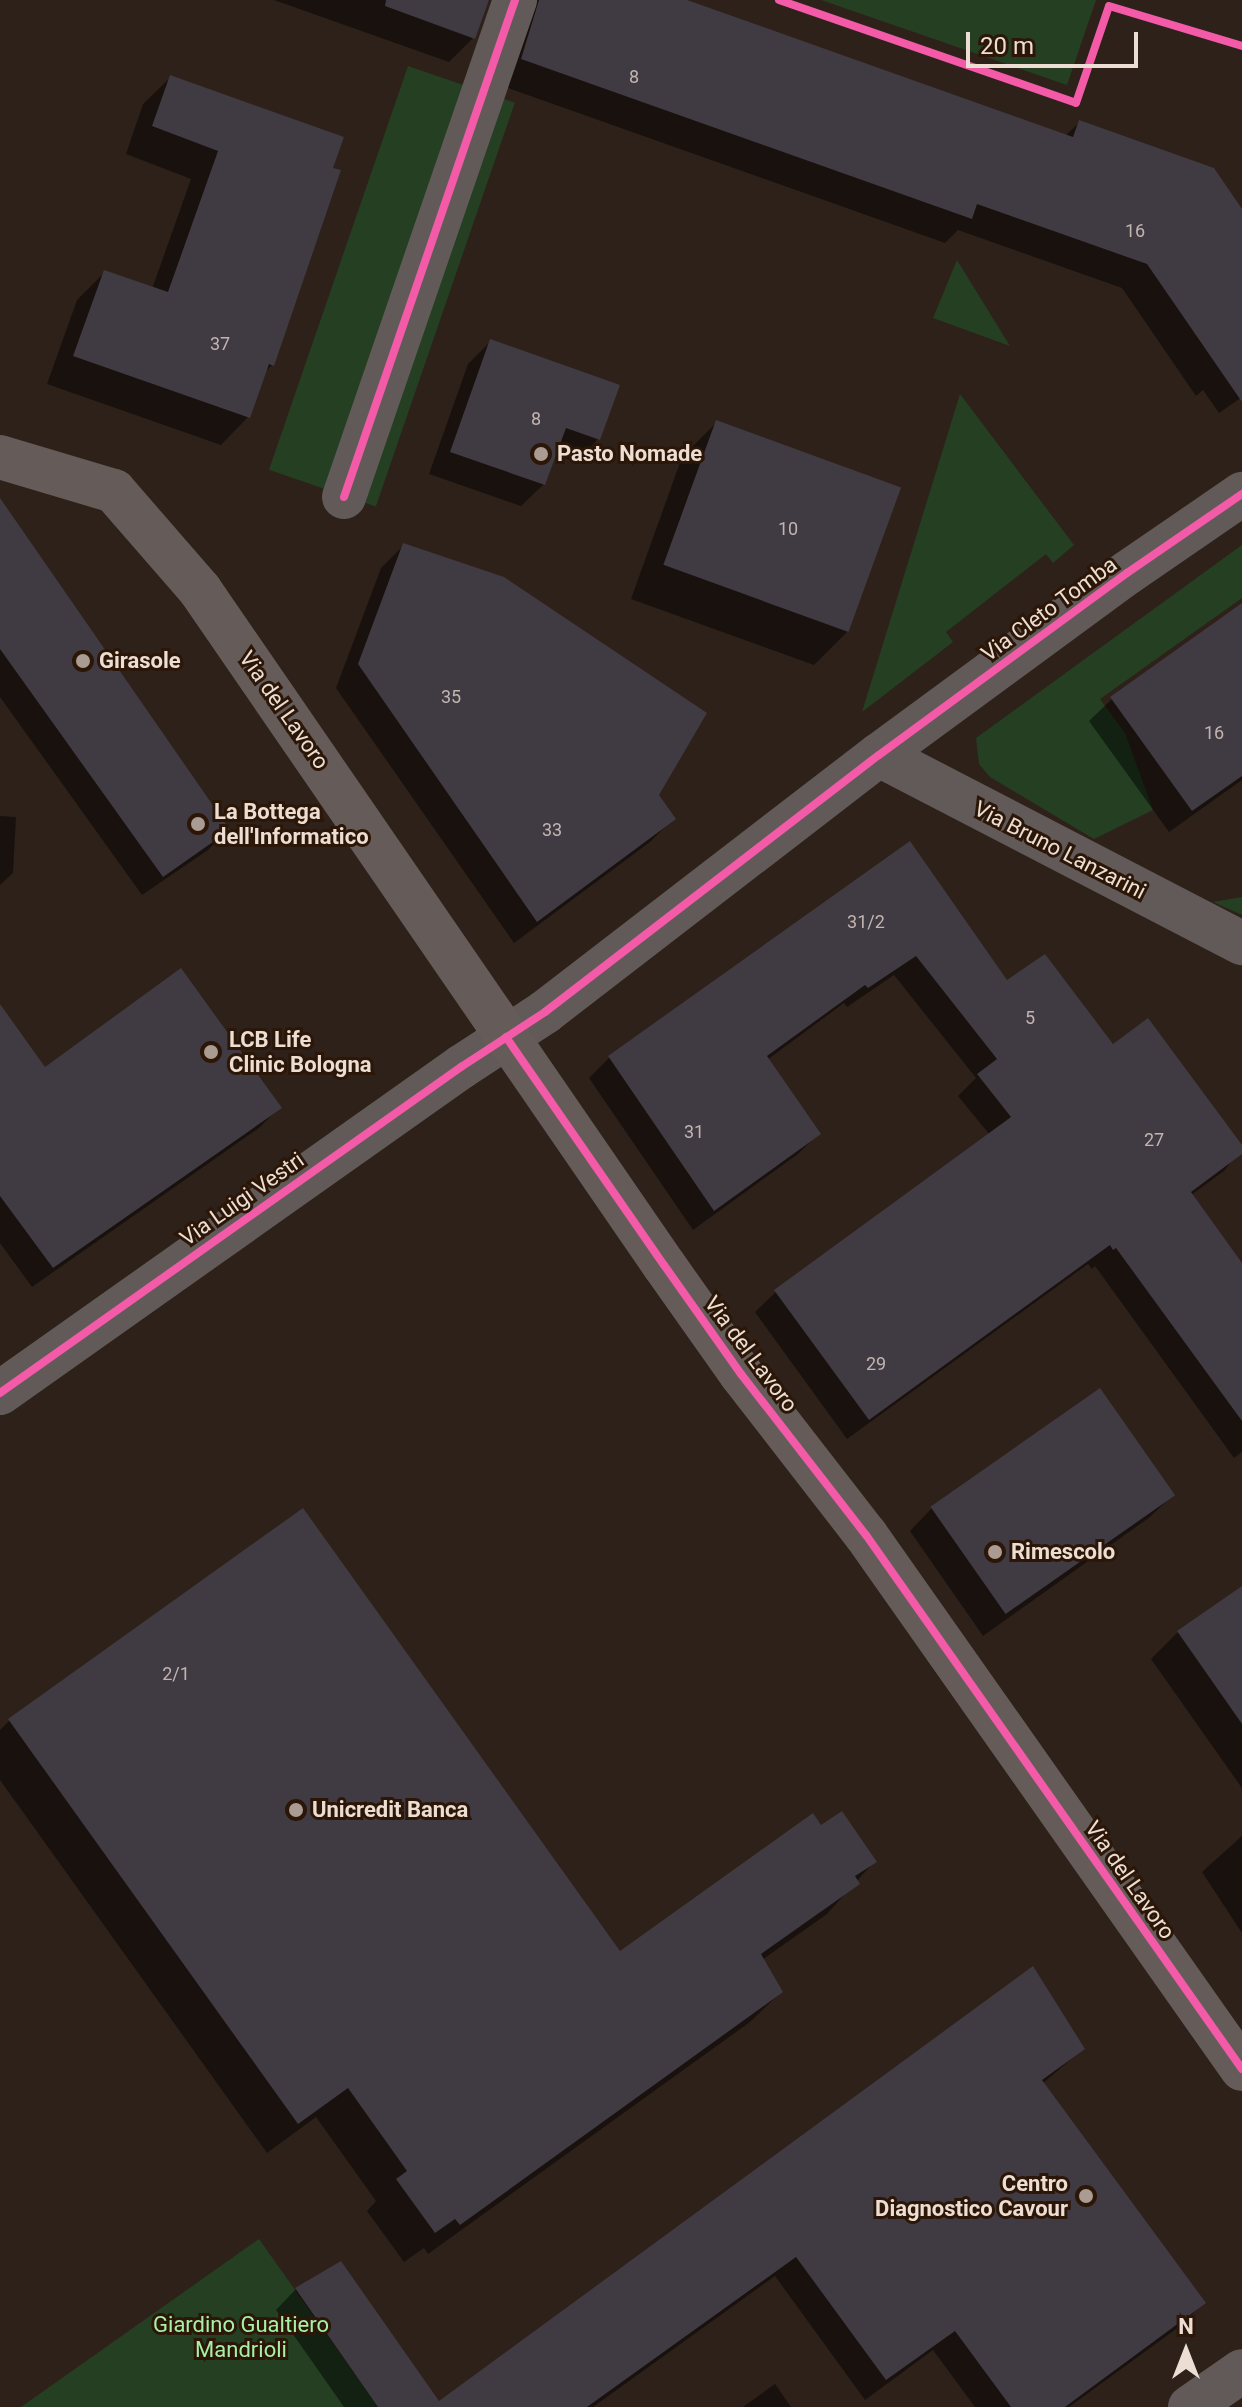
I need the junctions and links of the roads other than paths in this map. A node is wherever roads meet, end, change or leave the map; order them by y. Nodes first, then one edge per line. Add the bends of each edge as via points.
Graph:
1 (515, 0) edge
2 (0, 457) edge
3 (1242, 494) edge
4 (344, 497) dead end
5 (879, 755) junction
6 (1242, 943) edge
7 (506, 1037) junction
8 (0, 1393) edge
9 (1242, 2069) edge
10 (1242, 2371) edge
11 (1190, 2407) edge

1 - 4 street
2 - 7 street, Via del Lavoro via 114,491 200,590
3 - 5 street, Via Cleto Tomba
5 - 6 street, Via Bruno Lanzarini
5 - 7 street via 569,995
7 - 8 street, Via Luigi Vestri
7 - 9 street, Via del Lavoro via 741,1374 871,1541
10 - 11 street

